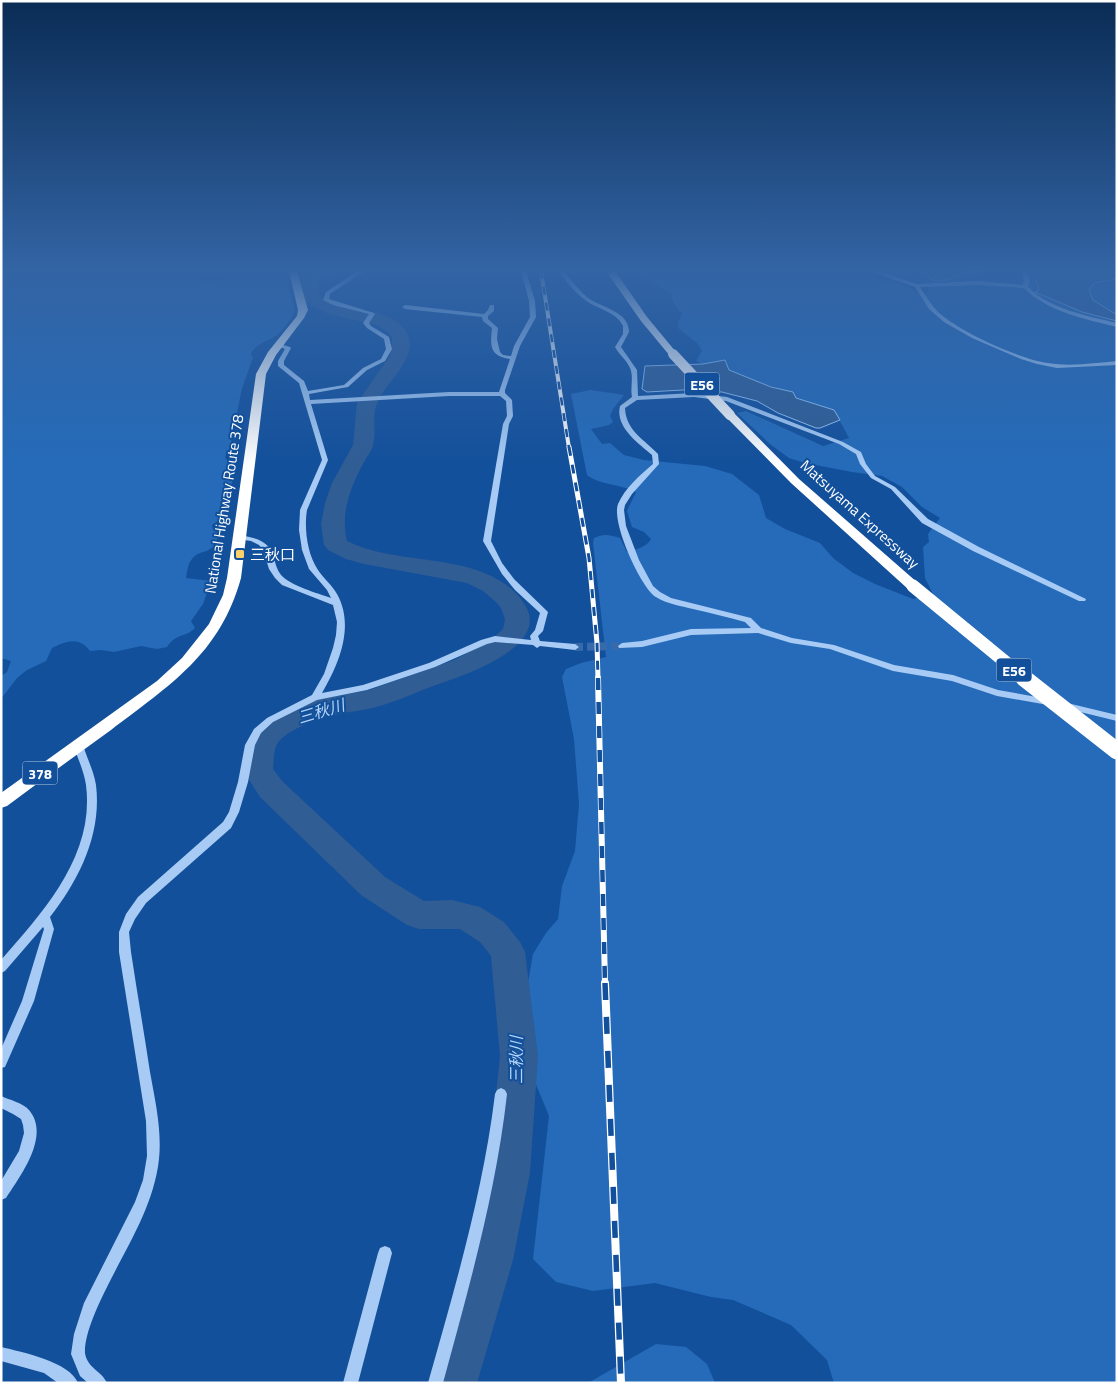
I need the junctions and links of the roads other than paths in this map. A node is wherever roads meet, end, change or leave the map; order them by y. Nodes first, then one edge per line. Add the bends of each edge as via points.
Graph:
1 (285, 336) edge
2 (383, 336) edge
3 (495, 336) edge
4 (523, 336) edge
5 (625, 336) edge
6 (658, 336) edge
7 (976, 336) edge
8 (277, 345) junction
9 (512, 358) junction
10 (1117, 363) edge
11 (306, 393) junction
12 (502, 394) junction
13 (635, 398) junction
14 (309, 402) junction
15 (240, 537) junction
16 (1082, 599) dead end
17 (336, 603) junction
18 (758, 630) junction
19 (514, 642) joint
20 (537, 645) junction
21 (622, 646) tunnel mouth
22 (575, 647) tunnel mouth
23 (316, 697) junction
24 (1117, 718) edge
25 (78, 745) junction
26 (1117, 751) edge
27 (1, 802) edge
28 (44, 918) junction
29 (1, 968) edge
30 (1, 1063) edge
31 (502, 1094) dead end
32 (1, 1102) edge
33 (1, 1193) edge
34 (385, 1253) dead end
35 (1, 1354) edge
36 (71, 1383) edge
37 (100, 1383) edge
38 (350, 1383) edge
39 (435, 1383) edge

1 - 8 highway, National Highway Route 378 / 378
2 - 11 street via 387,338 389,349 383,360 365,368 346,386
3 - 9 street via 497,353
4 - 9 street
5 - 13 street via 618,347 635,372
6 - 26 highway, Matsuyama Expressway / E56, bridge via 795,481 1001,660
7 - 10 street via 1018,357 1046,365
8 - 11 street via 288,348 281,366 302,382
8 - 15 highway, National Highway Route 378 / 378 via 261,374
9 - 12 street
11 - 14 street
12 - 14 street
12 - 20 street via 509,400 510,416 487,541 511,583 544,612 539,631 534,636
13 - 16 street via 694,395 727,399 841,443 859,453 873,477 893,488 925,521 976,550
13 - 18 street via 622,407 624,424 655,454 656,464 623,501 620,509 629,544 649,586 655,594 668,600 748,620
14 - 17 street via 325,460 302,515 304,536 314,569
15 - 17 street via 254,539 265,546 273,569 285,583
15 - 25 highway, National Highway Route 378 / 378 via 229,599 206,641 162,684
17 - 23 street via 341,622 336,655
18 - 21 street via 691,632
18 - 24 street via 831,647 893,668 953,678 996,693
19 - 20 street
19 - 23 street via 495,639 484,642 432,665 364,688
20 - 22 street
23 - 37 street via 270,720 257,731 250,745 234,812 227,825 142,900 124,932 152,1121 153,1156 150,1180 141,1205 89,1308 81,1334 78,1354 85,1371
25 - 27 highway, National Highway Route 378 / 378
25 - 28 street via 91,785 89,831 66,884
28 - 29 street
28 - 30 street via 49,929 28,1001
31 - 39 street via 497,1136 470,1256
32 - 33 street via 24,1114 31,1124 31,1136 22,1160
34 - 38 street
35 - 36 street via 48,1367

